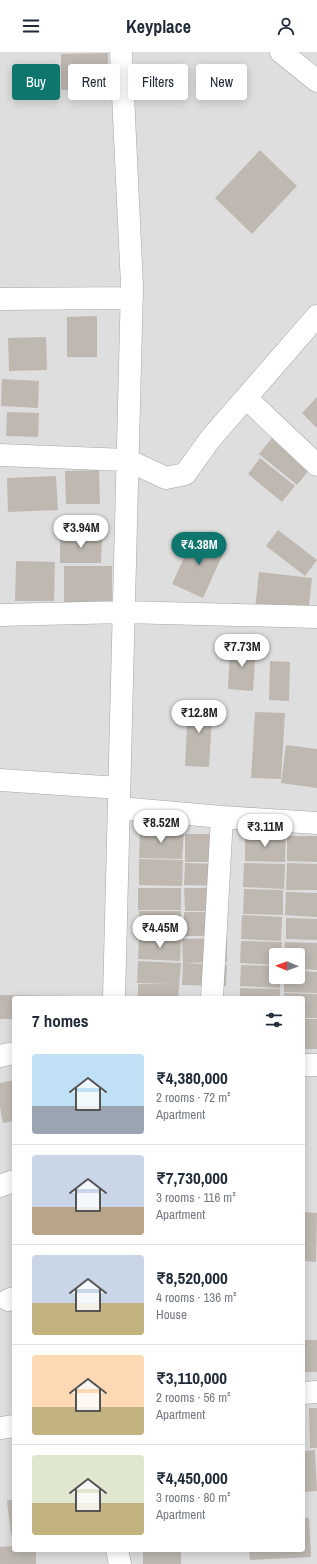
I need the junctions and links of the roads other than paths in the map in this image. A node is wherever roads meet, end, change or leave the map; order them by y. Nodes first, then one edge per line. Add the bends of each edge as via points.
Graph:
1 (121, 52) edge
2 (281, 52) edge
3 (313, 70) edge
4 (132, 298) junction
5 (0, 299) edge
6 (314, 324) edge
7 (246, 398) junction
8 (0, 456) edge
9 (127, 460) junction
10 (317, 465) edge
11 (124, 612) junction
12 (0, 615) edge
13 (317, 617) edge
14 (0, 780) edge
15 (119, 798) junction
16 (222, 818) junction
17 (317, 823) edge
18 (114, 996) edge
19 (212, 996) edge
20 (12, 1053) edge
21 (0, 1056) edge
22 (305, 1065) edge
23 (317, 1065) edge
24 (12, 1182) edge
25 (0, 1186) edge
26 (317, 1392) edge
27 (305, 1394) edge
28 (12, 1426) edge
29 (0, 1428) edge
30 (117, 1552) edge
31 (120, 1564) edge

1 - 4 street
2 - 3 street
4 - 5 street
4 - 9 street
6 - 7 street
7 - 9 street via 211,438 185,474 166,478
7 - 10 street
8 - 9 street
9 - 11 street
11 - 12 street
11 - 13 street
11 - 15 street
14 - 15 street
15 - 16 street
15 - 18 street
16 - 17 street
16 - 19 street
20 - 21 street
22 - 23 street
24 - 25 street
26 - 27 street
28 - 29 street
30 - 31 street

